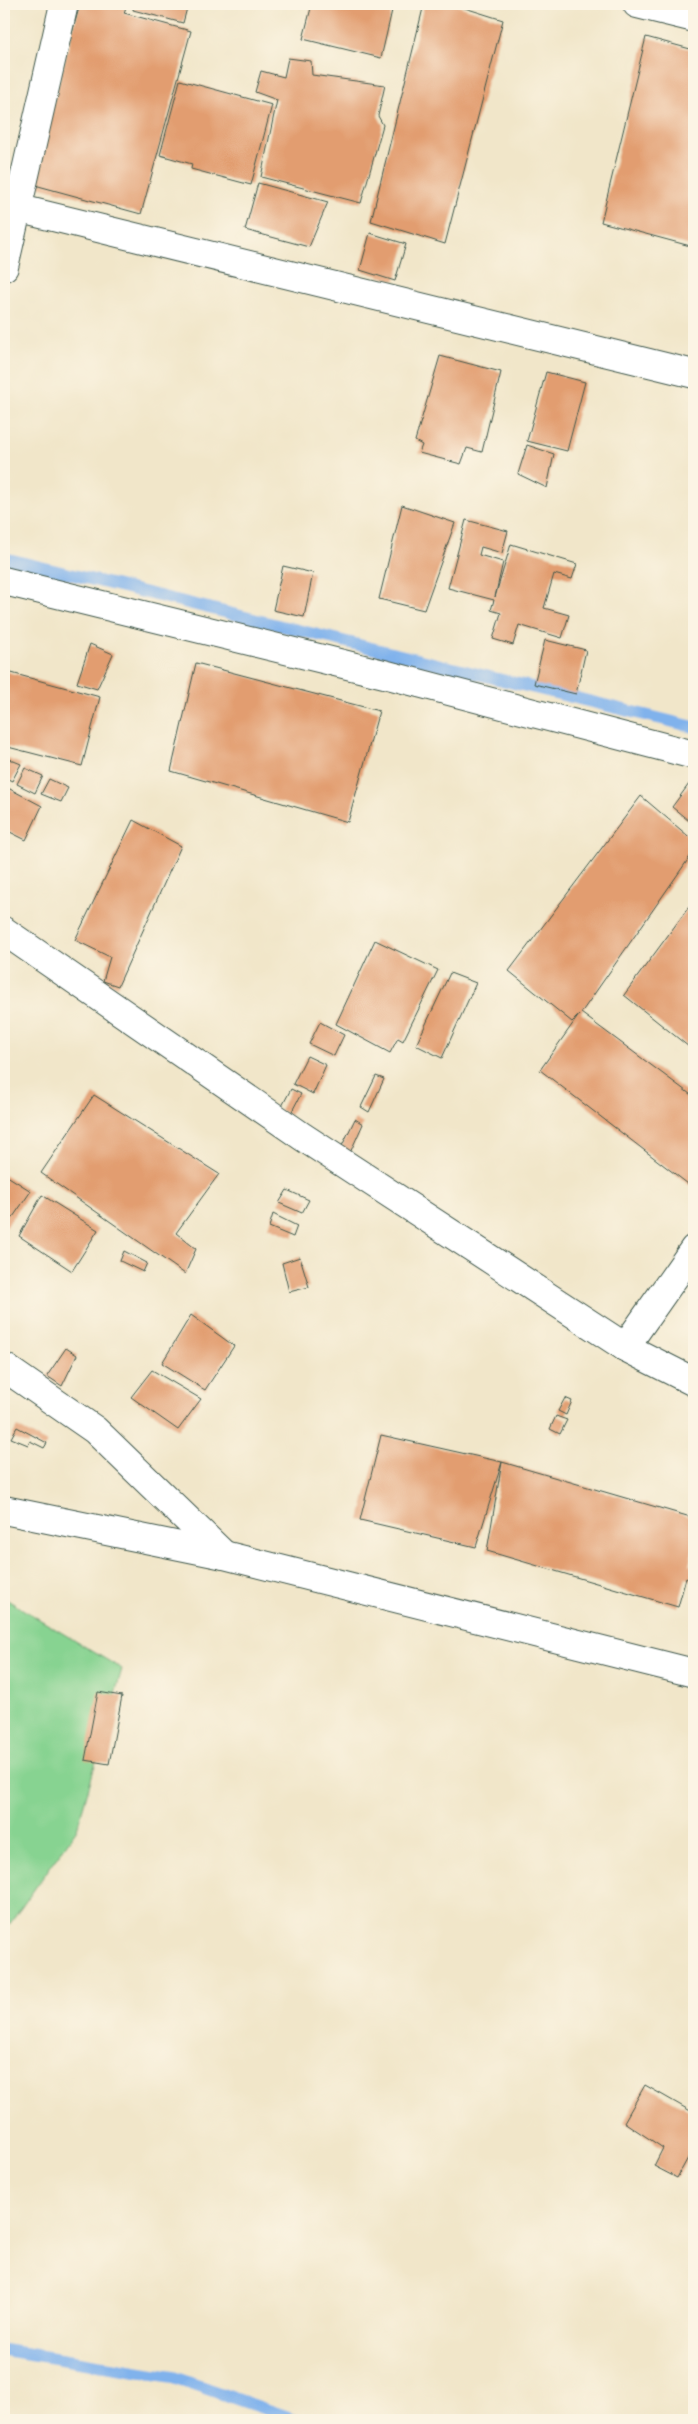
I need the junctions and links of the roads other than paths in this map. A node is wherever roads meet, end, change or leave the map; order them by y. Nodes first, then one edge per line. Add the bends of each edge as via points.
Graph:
1 (64, 4) edge
2 (636, 4) edge
3 (694, 18) edge
4 (11, 207) edge
5 (4, 267) edge
6 (694, 374) edge
7 (4, 581) edge
8 (694, 755) edge
9 (4, 931) edge
10 (694, 1249) edge
11 (625, 1347) junction
12 (4, 1367) edge
13 (694, 1382) edge
14 (4, 1510) edge
15 (224, 1555) junction
16 (694, 1673) edge

1 - 4 street
2 - 3 street
4 - 5 street
4 - 6 street
7 - 8 street via 384,674
9 - 11 street via 304,1137
10 - 11 street
11 - 13 street
12 - 15 street via 95,1430
14 - 15 street
15 - 16 street

